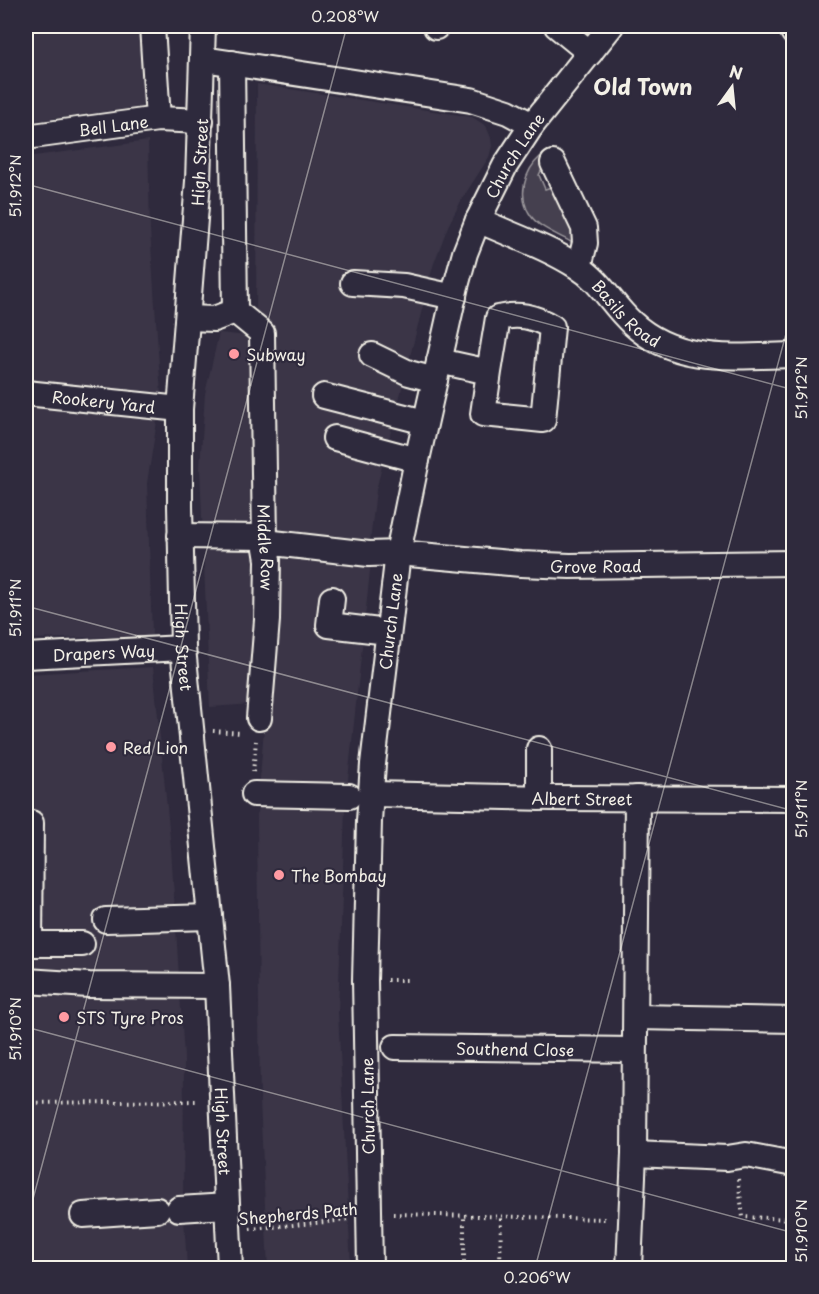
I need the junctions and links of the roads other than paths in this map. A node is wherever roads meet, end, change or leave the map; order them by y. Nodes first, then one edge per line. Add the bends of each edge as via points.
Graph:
1 (152, 26) edge
2 (203, 26) edge
3 (557, 26) edge
4 (611, 26) edge
5 (790, 26) edge
6 (794, 33) edge
7 (590, 52) junction
8 (203, 58) junction
9 (232, 63) junction
10 (158, 118) junction
11 (201, 121) junction
12 (531, 125) junction
13 (26, 137) edge
14 (553, 163) dead end
15 (478, 220) junction
16 (579, 267) junction
17 (353, 283) dead end
18 (454, 297) junction
19 (235, 311) junction
20 (189, 318) junction
21 (372, 355) dead end
22 (794, 355) edge
23 (437, 370) junction
24 (489, 372) junction
25 (34, 394) edge
26 (324, 396) dead end
27 (180, 409) junction
28 (425, 422) junction
29 (335, 438) dead end
30 (417, 460) junction
31 (180, 536) junction
32 (265, 540) junction
33 (398, 553) junction
34 (794, 563) edge
35 (332, 599) dead end
36 (388, 632) junction
37 (183, 648) junction
38 (26, 656) edge
39 (258, 726) road end
40 (539, 749) dead end
41 (254, 794) road end
42 (360, 795) junction
43 (539, 798) junction
44 (637, 798) junction
45 (794, 799) edge
46 (31, 823) dead end
47 (210, 917) junction
48 (106, 920) dead end
49 (28, 944) edge
50 (82, 944) dead end
51 (26, 981) edge
52 (217, 986) junction
53 (636, 1017) junction
54 (794, 1020) edge
55 (395, 1047) dead end
56 (634, 1050) junction
57 (634, 1154) junction
58 (794, 1164) edge
59 (227, 1206) junction
60 (83, 1215) dead end
61 (230, 1269) edge
62 (370, 1269) edge
63 (629, 1269) edge

1 - 10 street
2 - 8 street, High Street
3 - 7 street
4 - 7 street, Church Lane
5 - 6 street
7 - 12 street, Church Lane
8 - 9 street
8 - 11 street, High Street
9 - 12 street via 471,100 508,112
9 - 19 street
10 - 11 street, Bell Lane
10 - 13 street, Bell Lane
11 - 20 street, High Street
12 - 15 street, Church Lane
14 - 16 street via 584,228
15 - 16 street, Basils Road
15 - 18 street, Church Lane
16 - 22 street, Basils Road via 633,324 676,349 715,357
17 - 18 street via 404,286
18 - 23 street, Church Lane
19 - 20 street via 214,319
19 - 32 street, Middle Row via 262,333
20 - 27 street, High Street
21 - 23 street via 409,373
23 - 24 street
23 - 28 street, Church Lane
24 - 24 street via 498,318 516,314 536,318 552,327 543,420 483,414
25 - 27 street, Rookery Yard
26 - 28 street
27 - 31 street, High Street
28 - 30 street, Church Lane
29 - 30 street
30 - 33 street, Church Lane
31 - 32 street, Grove Road
31 - 37 street, High Street
32 - 33 street, Grove Road via 369,554
32 - 39 street, Middle Row via 267,620
33 - 34 street, Grove Road via 570,566
33 - 36 street, Church Lane
35 - 36 street via 329,625
36 - 42 street, Church Lane
37 - 38 street, Drapers Way
37 - 47 street, High Street
40 - 43 street
41 - 42 street, Albert Street
42 - 43 street, Albert Street
42 - 62 street, Church Lane
43 - 44 street, Albert Street
44 - 45 street, Albert Street
44 - 53 street
46 - 49 street
47 - 48 street
47 - 52 street, High Street
49 - 50 street
51 - 52 street
52 - 59 street, High Street
53 - 54 street
53 - 56 street
55 - 56 street, Southend Close
56 - 57 street
57 - 58 street via 727,1158 746,1155
57 - 63 street
59 - 60 street
59 - 61 street, High Street

